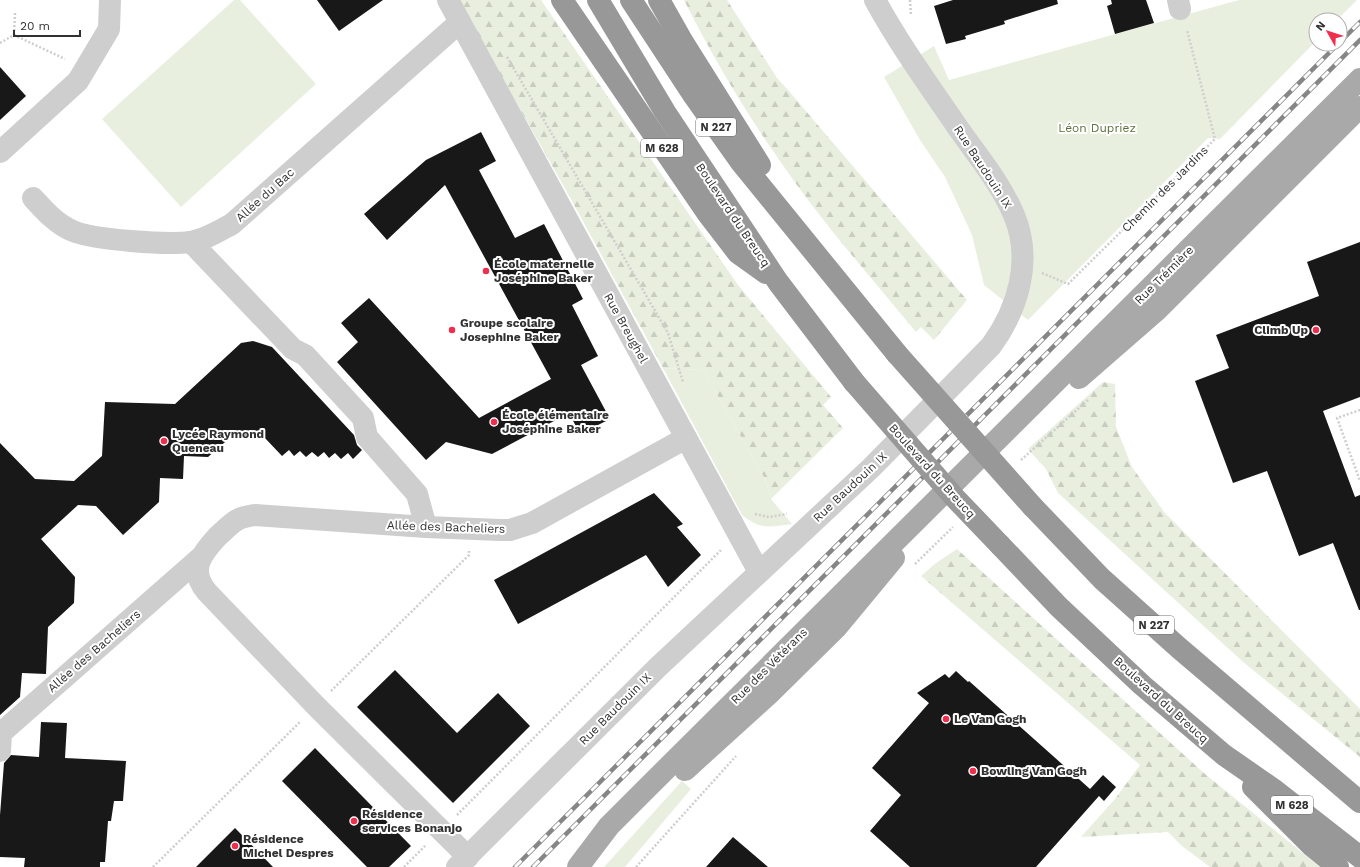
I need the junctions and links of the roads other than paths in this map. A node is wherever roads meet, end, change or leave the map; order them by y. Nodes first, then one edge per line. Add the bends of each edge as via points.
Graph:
1 (110, 0) edge
2 (448, 0) edge
3 (562, 0) edge
4 (598, 0) edge
5 (631, 0) edge
6 (659, 0) edge
7 (875, 0) edge
8 (460, 22) junction
9 (1360, 80) edge
10 (1360, 107) edge
11 (0, 152) edge
12 (32, 198) dead end
13 (190, 242) junction
14 (810, 248) junction
15 (778, 282) junction
16 (686, 438) junction
17 (971, 473) junction
18 (426, 527) junction
19 (200, 558) junction
20 (759, 572) junction
21 (0, 751) edge
22 (1224, 755) junction
23 (1352, 792) edge
24 (1360, 802) edge
25 (1360, 857) edge
26 (462, 862) edge
27 (578, 867) edge
28 (590, 867) edge
29 (1338, 867) edge

1 - 11 street via 109,29 78,81
2 - 8 street, Rue Breughel
3 - 15 highway, M 628 via 712,220 738,253
4 - 15 highway, Boulevard du Breucq / N 227 via 665,112
5 - 14 highway, N 227 via 740,161
6 - 14 highway
7 - 20 street, Rue Baudouin IX via 901,45 1007,200 1020,235 1020,288 1012,312 991,346 871,468
8 - 13 street, Allée du Bac via 232,224 214,234
8 - 16 street, Rue Breughel
9 - 17 main road, Rue Trémière
10 - 17 main road, Rue Trémière via 1157,310
12 - 13 street, Allée du Bac via 52,218 72,231 93,237
13 - 18 street via 293,349 305,355 363,418 367,437 417,494
14 - 23 highway, N 227, bridge via 897,354 1033,507 1102,579 1179,648
15 - 22 highway, Boulevard du Breucq / N 227, bridge via 854,382 950,493 1060,607 1142,685
16 - 18 street, Allée des Bacheliers via 521,527 510,530
16 - 20 street, Rue Breughel
17 - 27 main road, Rue des Vétérans via 609,826
17 - 28 main road, Rue des Vétérans via 893,559 836,628 694,762
18 - 19 street, Allée des Bacheliers via 255,515 237,520
19 - 21 street, Allée des Bacheliers via 1,733
19 - 26 street via 198,568 202,585 316,706 441,831
20 - 26 street, Rue Baudouin IX via 643,682
22 - 25 highway, Boulevard du Breucq / M 628 via 1273,789
22 - 29 highway via 1271,807
23 - 24 highway

